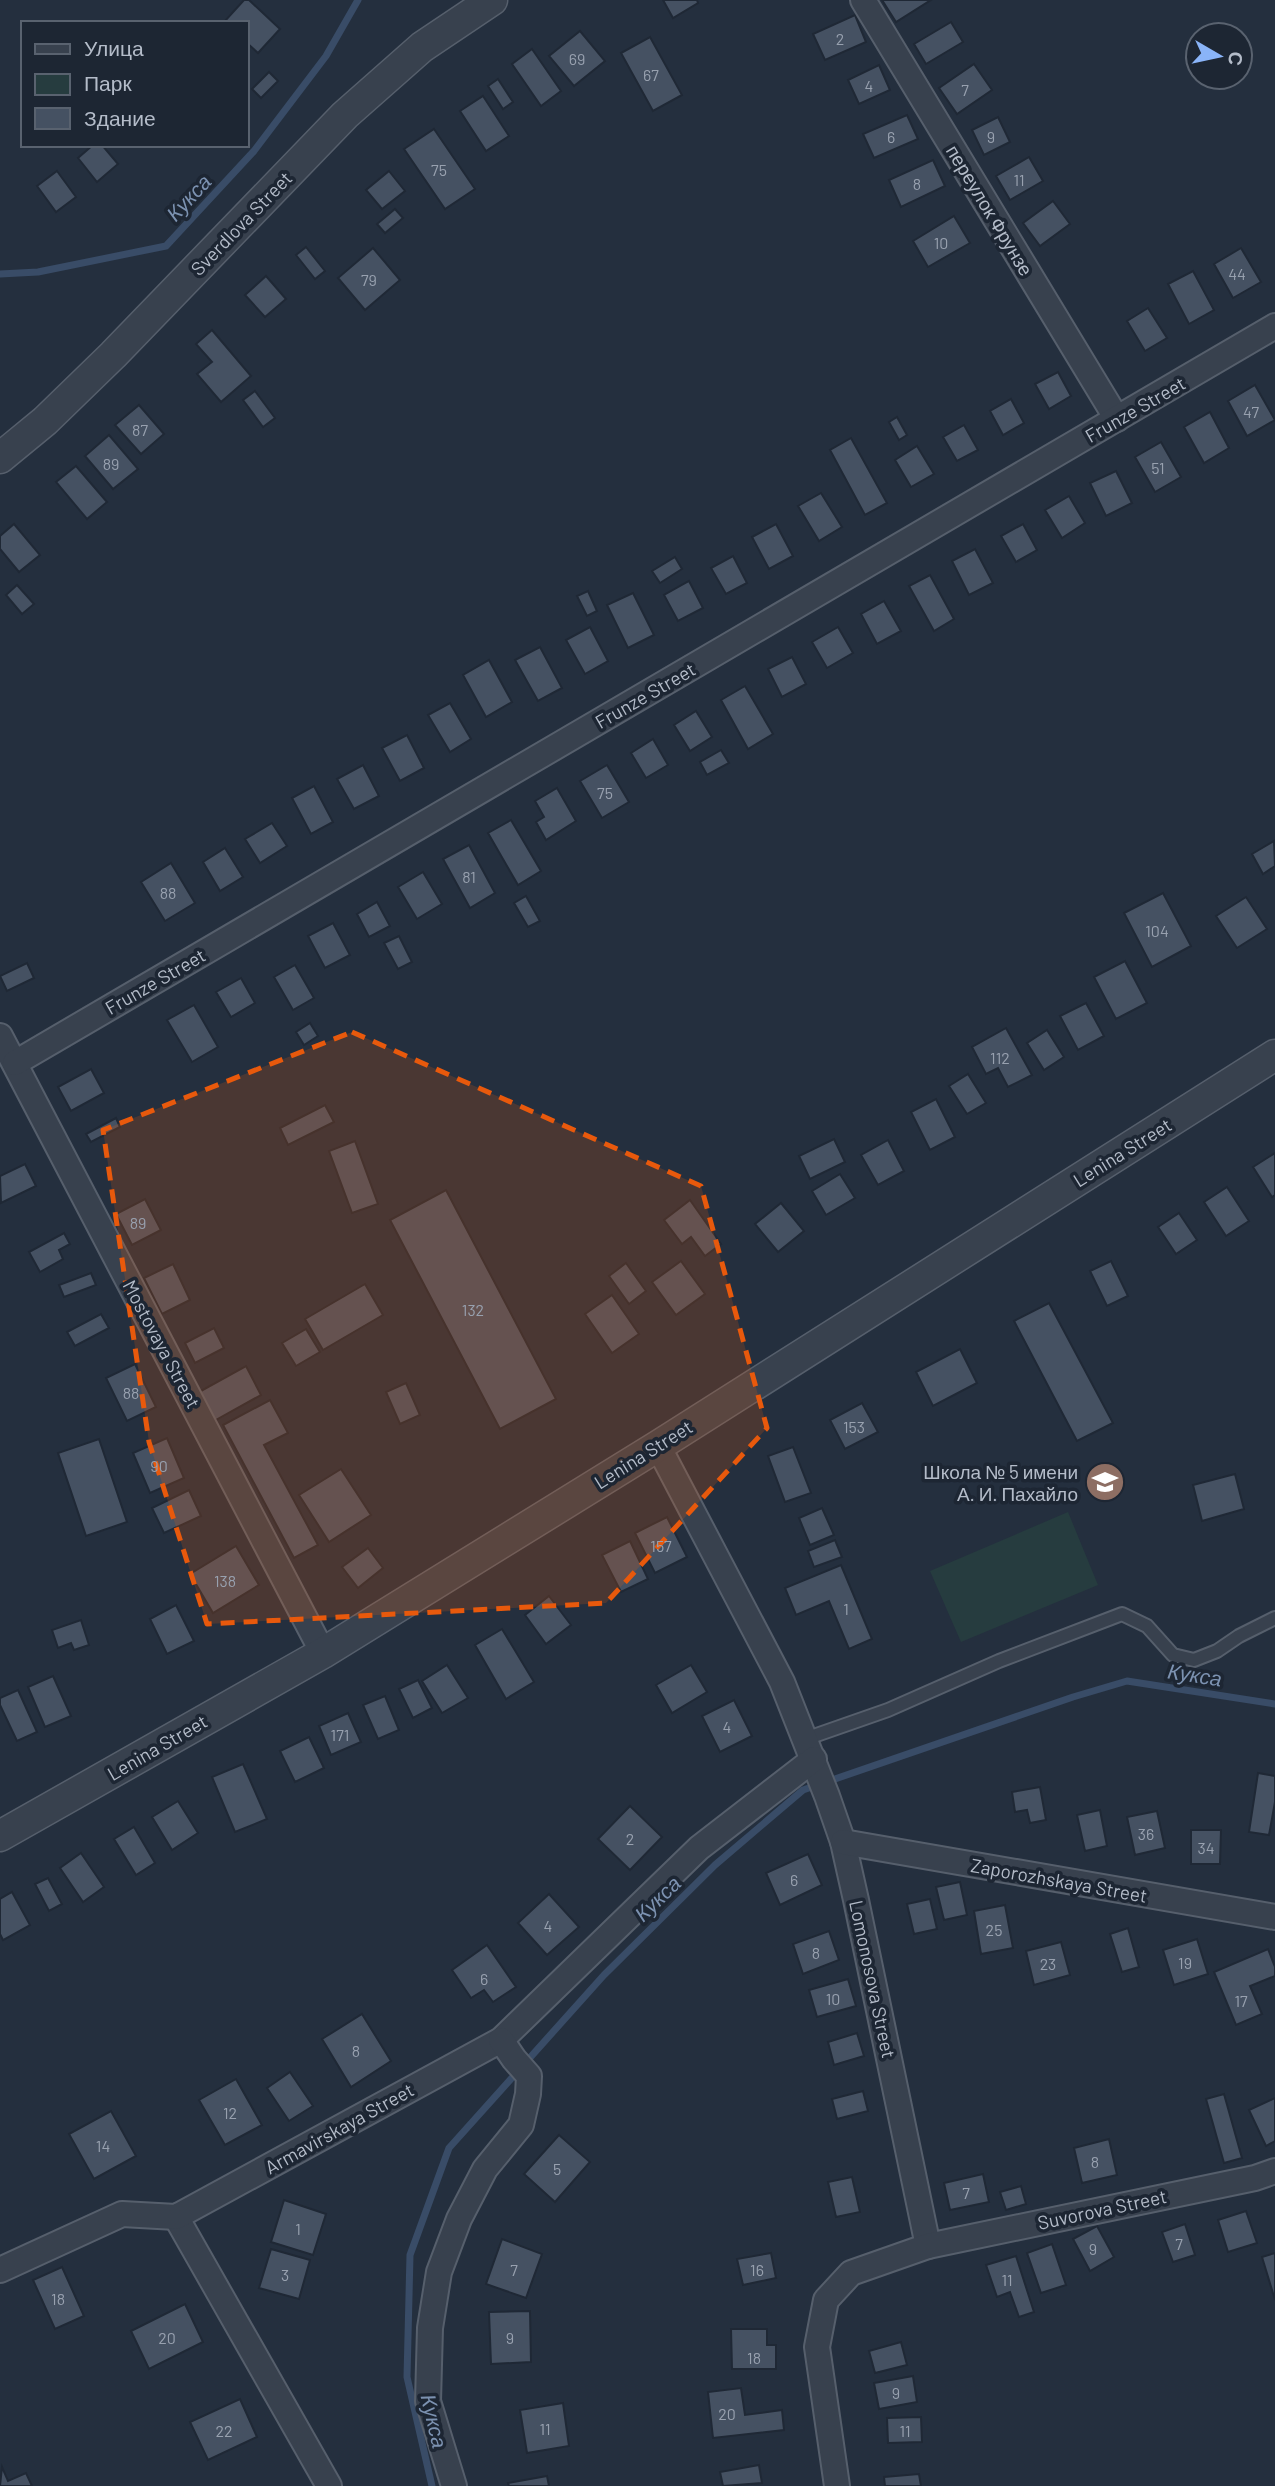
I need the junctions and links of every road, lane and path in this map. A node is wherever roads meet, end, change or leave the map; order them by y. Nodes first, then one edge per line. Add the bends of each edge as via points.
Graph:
1 (492, 0) edge
2 (863, 0) edge
3 (1275, 326) edge
4 (1117, 419) junction
5 (0, 458) edge
6 (0, 1036) edge
7 (1275, 1055) edge
8 (15, 1063) junction
9 (657, 1446) junction
10 (1275, 1618) edge
11 (323, 1653) junction
12 (813, 1756) junction
13 (0, 1836) edge
14 (843, 1842) junction
15 (1275, 1917) edge
16 (514, 2058) junction
17 (1275, 2171) edge
18 (176, 2217) junction
19 (928, 2246) junction
20 (0, 2270) edge
21 (329, 2486) edge
22 (454, 2486) edge
23 (837, 2486) edge

1 - 5 street, Sverdlova Street via 422,47 345,115 113,355
2 - 4 street, переулок Фрунзе
3 - 4 street, Frunze Street
4 - 8 street, Frunze Street
6 - 8 street, Mostovaya Street
7 - 9 street, Lenina Street
8 - 11 street, Mostovaya Street
9 - 11 street, Lenina Street
9 - 12 street, Lomonosova Street via 782,1682
10 - 12 lane via 1194,1660 1173,1655 1147,1626 1122,1614 888,1710
11 - 13 street, Lenina Street
12 - 14 street, Lomonosova Street
12 - 16 street, Armavirskaya Street via 699,1848
14 - 15 street, Zaporozhskaya Street
14 - 19 street, Lomonosova Street
16 - 18 street, Armavirskaya Street
16 - 22 street via 528,2094 521,2125 485,2169 459,2219 439,2272 430,2329 428,2402
17 - 19 street, Suvorova Street
18 - 20 street via 122,2214
18 - 21 street
19 - 23 street via 851,2273 827,2300 817,2347

